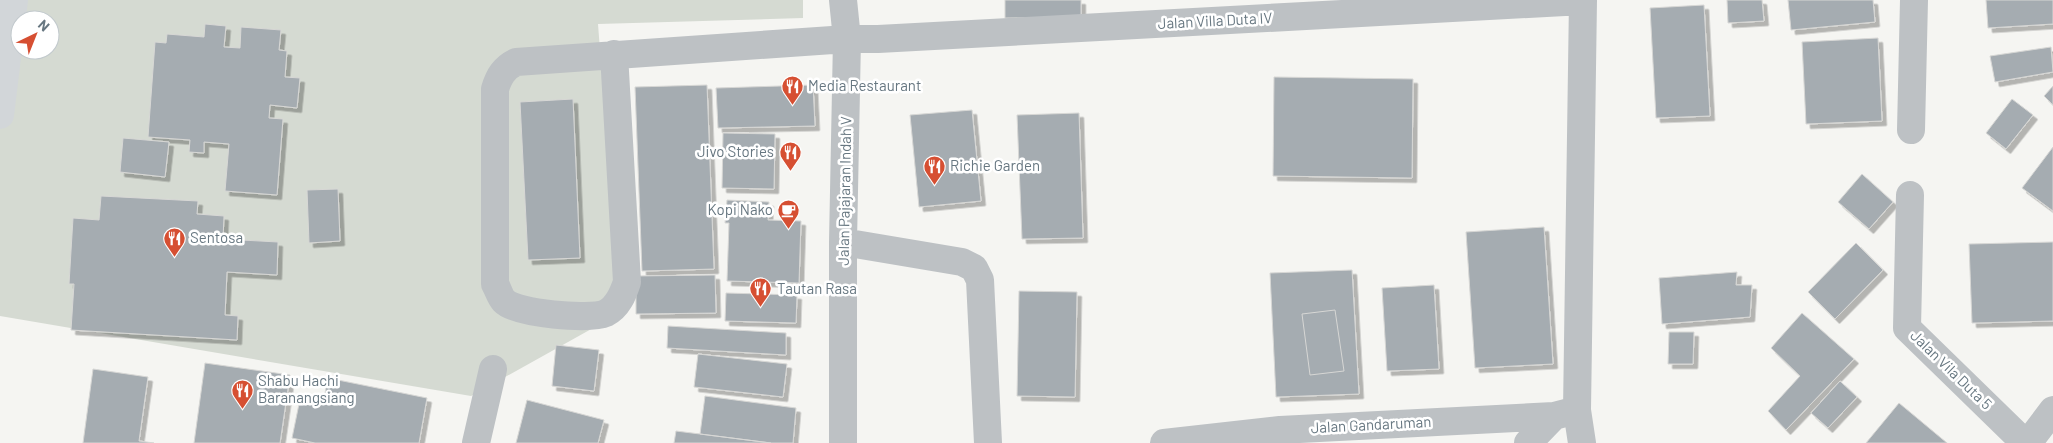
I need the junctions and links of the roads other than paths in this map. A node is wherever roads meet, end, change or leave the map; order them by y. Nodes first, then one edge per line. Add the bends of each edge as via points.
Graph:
1 (14, 0) edge
2 (843, 0) edge
3 (1914, 0) edge
4 (1583, 1) edge
5 (847, 39) junction
6 (614, 54) junction
7 (0, 115) edge
8 (1911, 130) dead end
9 (1910, 195) dead end
10 (844, 242) junction
11 (493, 368) dead end
12 (2053, 410) edge
13 (1566, 413) junction
14 (476, 443) edge
15 (843, 443) edge
16 (988, 443) edge
17 (1164, 443) edge
18 (1528, 443) edge
19 (1582, 443) edge
20 (2026, 443) edge

1 - 7 highway
2 - 5 street, Jalan Pajajaran Indah V
3 - 8 street
4 - 5 street, Jalan Villa Duta IV
4 - 13 street
5 - 6 street, Jalan Villa Duta IV
5 - 10 street, Jalan Pajajaran Indah V
6 - 6 street, Jalan Villa Duta IV via 516,62 507,66 494,89 495,284 505,302 523,310 589,317 607,313 620,300 627,282
9 - 20 street, Jalan Vila Duta 5 via 1907,328
10 - 15 street, Jalan Pajajaran Indah V
10 - 16 street via 962,262 974,268 980,280
11 - 14 street
12 - 20 street
13 - 17 street, Jalan Gandaruman via 1280,430
13 - 18 street
13 - 19 street

